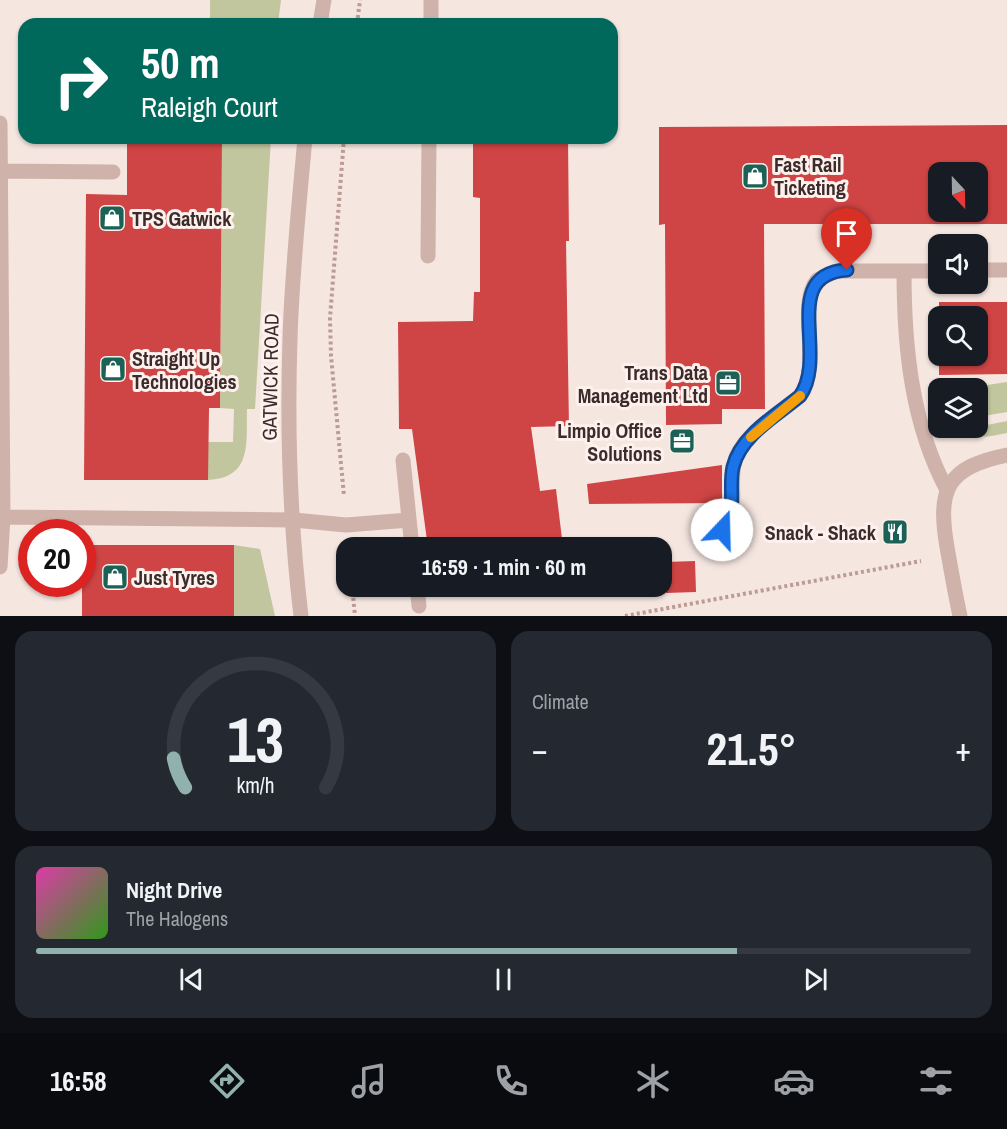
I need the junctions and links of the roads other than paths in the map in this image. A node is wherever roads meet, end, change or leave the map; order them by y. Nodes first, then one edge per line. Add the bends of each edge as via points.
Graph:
1 (324, 0) edge
2 (431, 0) edge
3 (321, 18) edge
4 (431, 18) edge
5 (0, 123) edge
6 (305, 144) edge
7 (429, 144) edge
8 (0, 171) edge
9 (113, 172) dead end
10 (428, 256) dead end
11 (988, 270) edge
12 (1007, 270) edge
13 (904, 271) junction
14 (928, 271) edge
15 (1007, 455) edge
16 (403, 460) dead end
17 (947, 490) junction
18 (3, 516) junction
19 (294, 520) junction
20 (409, 520) junction
21 (411, 537) edge
22 (710, 544) dead end
23 (0, 567) edge
24 (418, 597) edge
25 (419, 606) dead end
26 (301, 616) edge
27 (960, 616) edge

1 - 3 street
2 - 4 street
5 - 8 street
6 - 19 street, GATWICK ROAD via 290,338 289,436
7 - 10 street
8 - 9 street
8 - 18 street
11 - 12 street
13 - 14 street
13 - 17 street via 905,337 912,382 934,461
13 - 22 street via 836,271 814,284 810,296 810,374 806,388 742,447 733,467 730,518
15 - 17 street via 963,470
16 - 20 street
17 - 27 street via 942,511
18 - 19 street
18 - 23 street
19 - 20 street via 346,525
19 - 26 street, GATWICK ROAD
20 - 21 street
24 - 25 street

